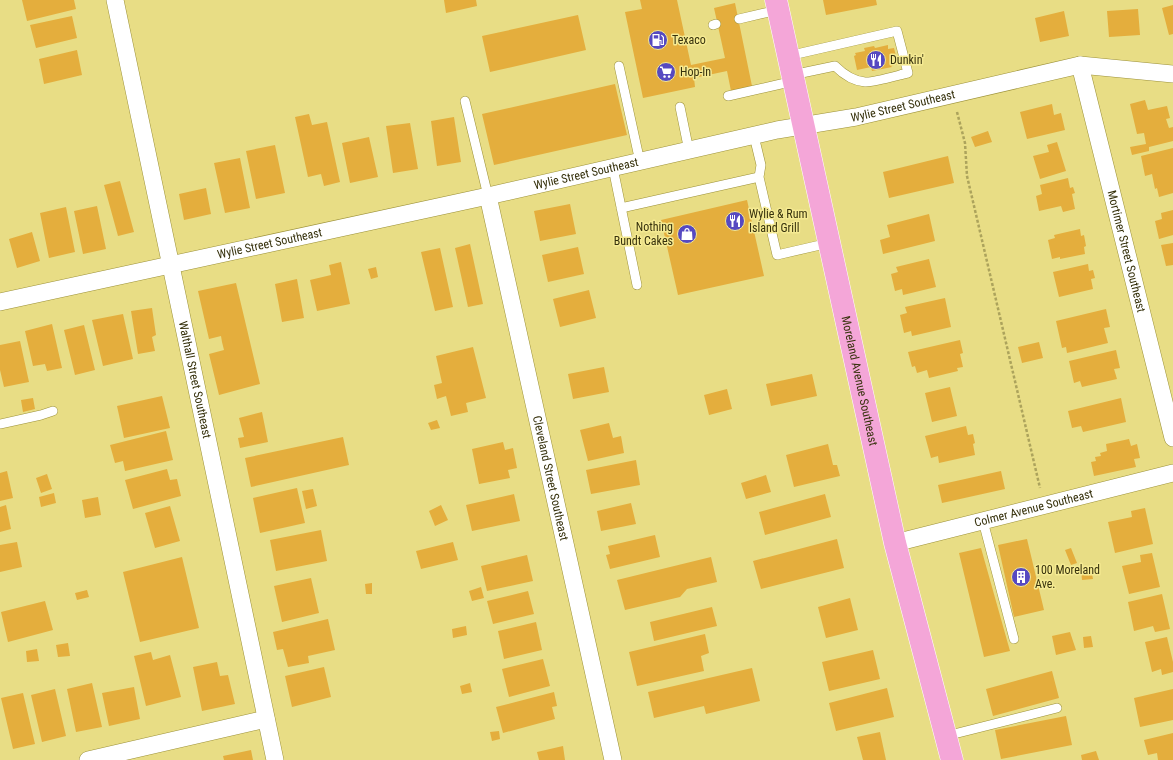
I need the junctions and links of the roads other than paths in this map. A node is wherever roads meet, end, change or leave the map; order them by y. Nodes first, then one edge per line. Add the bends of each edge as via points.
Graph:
1 (115, 0) edge
2 (777, 5) edge
3 (740, 19) dead end
4 (1080, 65) junction
5 (619, 66) dead end
6 (791, 71) junction
7 (1173, 74) edge
8 (728, 96) dead end
9 (465, 101) dead end
10 (680, 107) dead end
11 (803, 126) junction
12 (754, 136) junction
13 (689, 151) junction
14 (640, 162) junction
15 (613, 168) junction
16 (759, 177) junction
17 (488, 196) junction
18 (621, 208) junction
19 (829, 243) junction
20 (171, 265) junction
21 (637, 285) dead end
22 (0, 302) edge
23 (54, 411) dead end
24 (0, 424) edge
25 (1173, 438) edge
26 (1173, 473) edge
27 (983, 521) junction
28 (895, 543) junction
29 (1014, 639) dead end
30 (1057, 708) dead end
31 (266, 719) junction
32 (946, 736) junction
33 (88, 760) edge
34 (275, 760) edge
35 (613, 760) edge
36 (952, 760) edge

1 - 20 street, Walthall Street Southeast
2 - 3 lane
2 - 6 highway, Moreland Avenue Southeast
4 - 7 street, Wylie Street Southeast
4 - 11 street, Wylie Street Southeast via 856,117
4 - 25 street, Mortimer Street Southeast
5 - 14 lane
6 - 6 lane via 835,66 842,73 866,83 908,73 898,31
6 - 8 lane
6 - 11 highway, Moreland Avenue Southeast
9 - 17 lane
10 - 13 lane
11 - 12 street, Wylie Street Southeast
11 - 19 highway, Moreland Avenue Southeast
12 - 13 street, Wylie Street Southeast
12 - 16 lane via 761,165
13 - 14 street, Wylie Street Southeast
14 - 15 street, Wylie Street Southeast
15 - 17 street, Wylie Street Southeast
15 - 18 lane
16 - 18 lane
16 - 19 lane via 777,255
17 - 20 street, Wylie Street Southeast
17 - 35 street, Cleveland Street Southeast
18 - 21 lane
19 - 28 highway, Moreland Avenue Southeast
20 - 22 street, Wylie Street Southeast
20 - 31 street, Walthall Street Southeast
23 - 24 lane
26 - 27 street, Colmer Avenue Southeast
27 - 28 street, Colmer Avenue Southeast
27 - 29 lane
28 - 32 highway, Moreland Avenue Southeast
30 - 32 lane
31 - 33 street
31 - 34 street, Walthall Street Southeast
32 - 36 highway, Moreland Avenue Southeast

